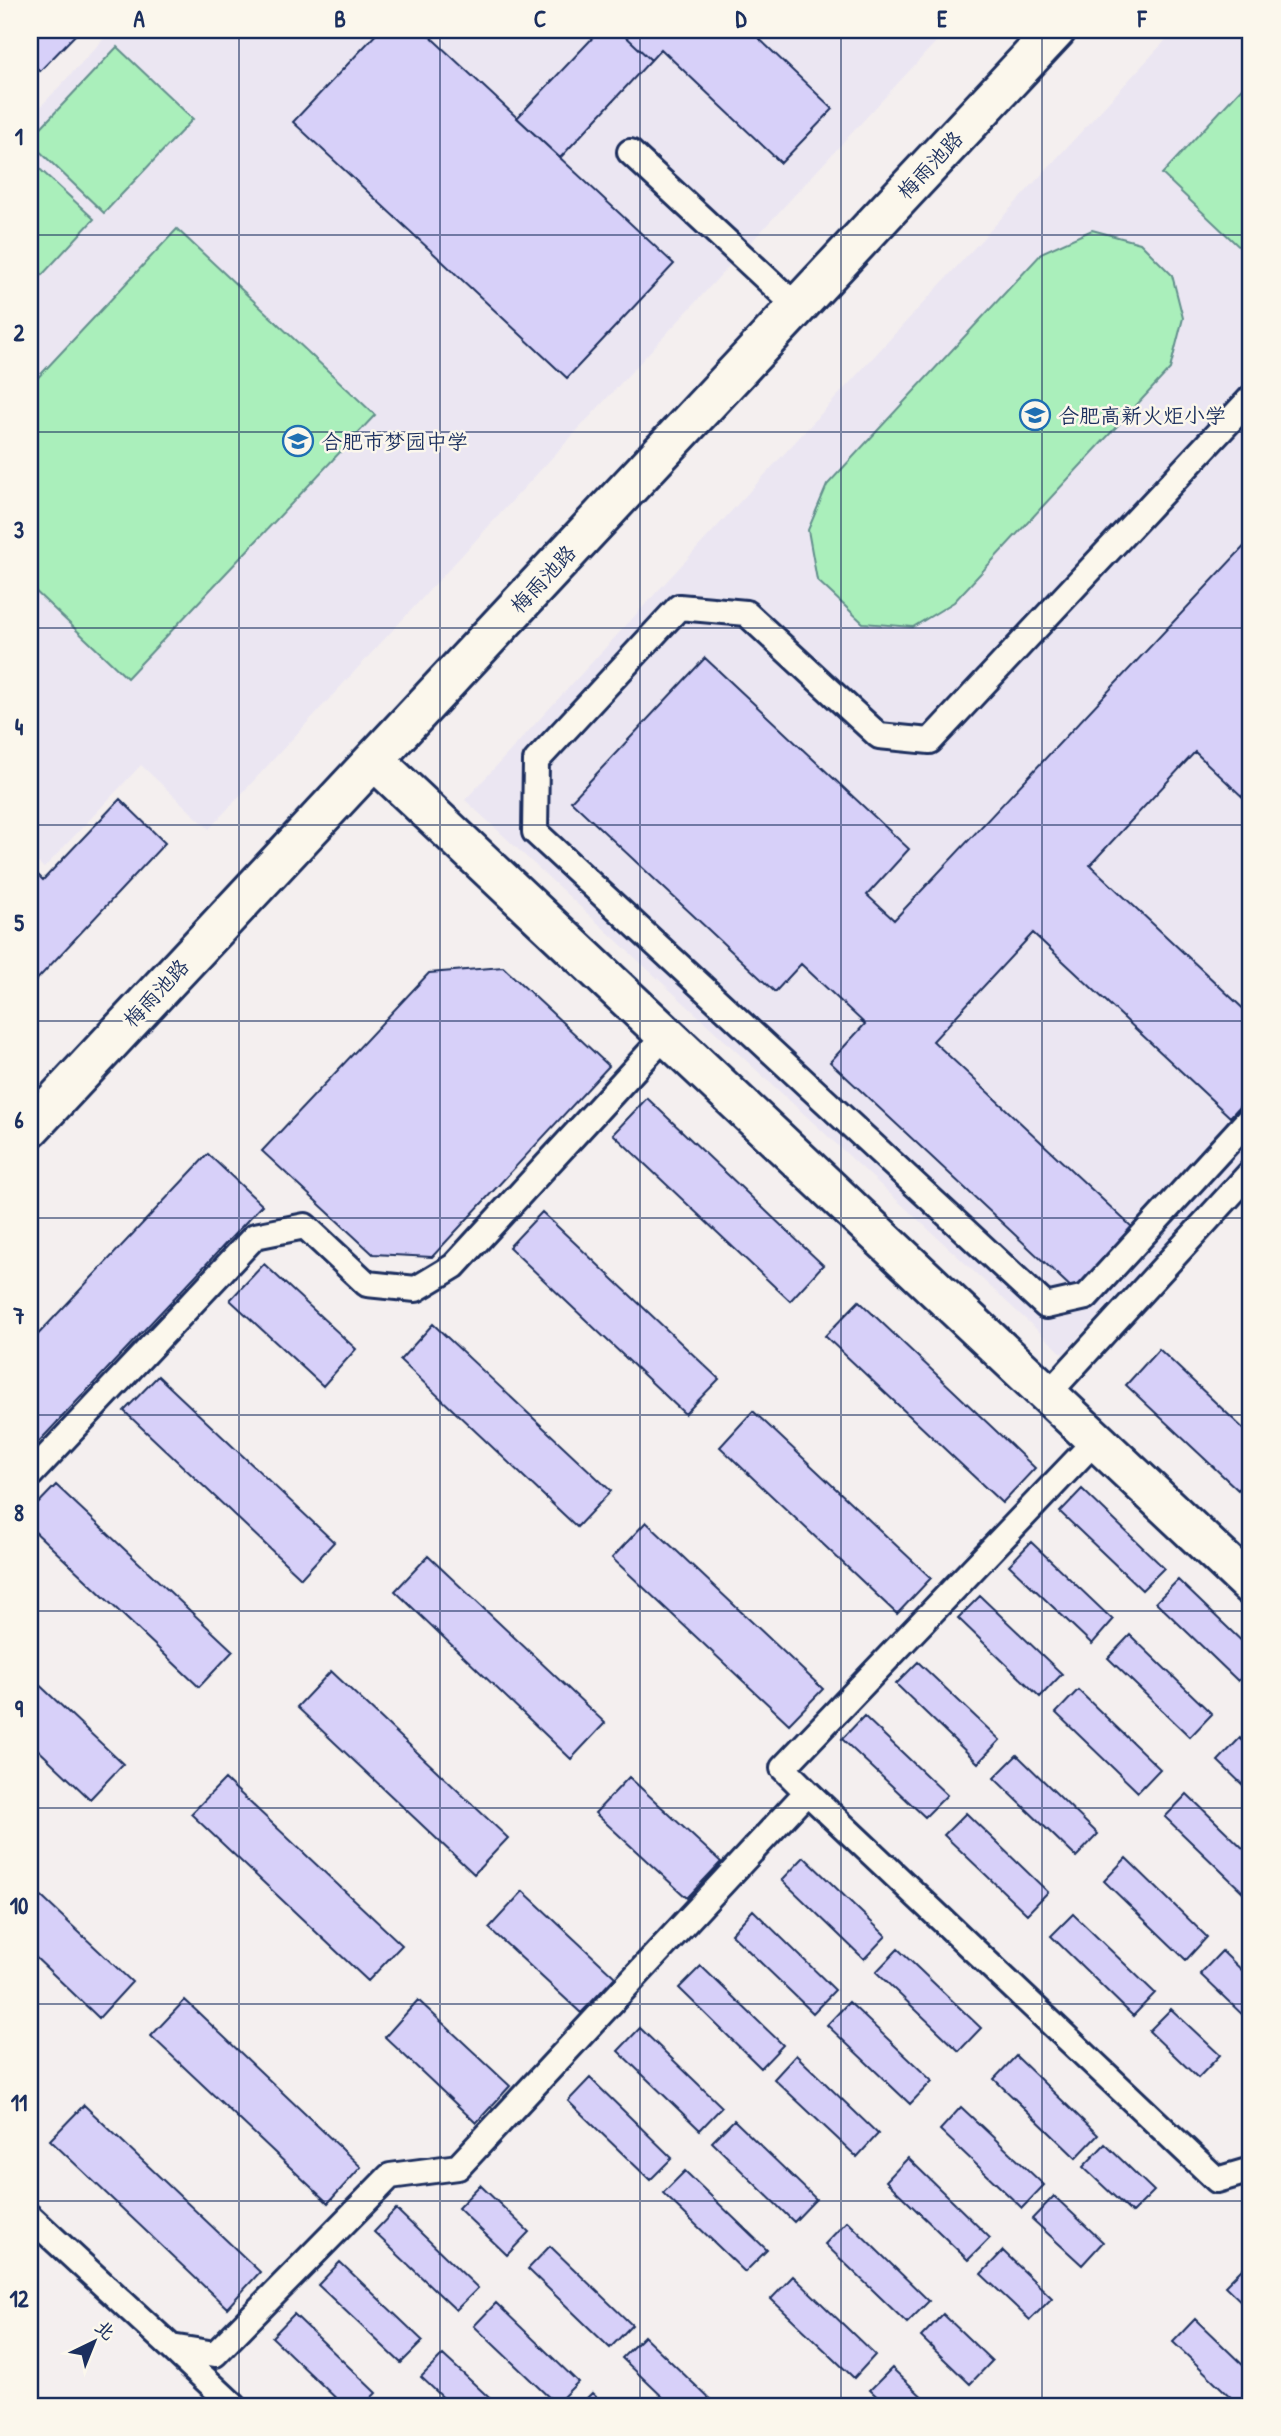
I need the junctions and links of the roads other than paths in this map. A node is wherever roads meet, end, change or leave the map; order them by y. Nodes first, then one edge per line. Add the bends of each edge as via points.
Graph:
1 (1056, 30) edge
2 (630, 152) dead end
3 (797, 307) junction
4 (1251, 398) edge
5 (374, 760) junction
6 (666, 1035) junction
7 (1251, 1117) edge
8 (30, 1128) edge
9 (1251, 1172) edge
10 (1048, 1394) junction
11 (1096, 1440) junction
12 (30, 1475) edge
13 (1251, 1586) edge
14 (807, 1791) junction
15 (1251, 2170) edge
16 (30, 2217) edge
17 (171, 2347) junction
18 (234, 2406) edge

1 - 3 street, 梅雨池路
2 - 3 lane
3 - 5 street, 梅雨池路
4 - 7 lane via 930,741 879,736 746,613 679,607 536,761 535,832 1046,1306 1086,1297
5 - 6 street
5 - 8 street, 梅雨池路
6 - 10 street
6 - 12 lane via 454,1266 416,1289 367,1284 305,1226 256,1236
9 - 10 lane
10 - 11 street
11 - 13 street
11 - 14 lane via 783,1768
14 - 15 lane via 1217,2180
14 - 17 lane via 458,2168 390,2176 215,2354
16 - 17 lane
17 - 18 lane

